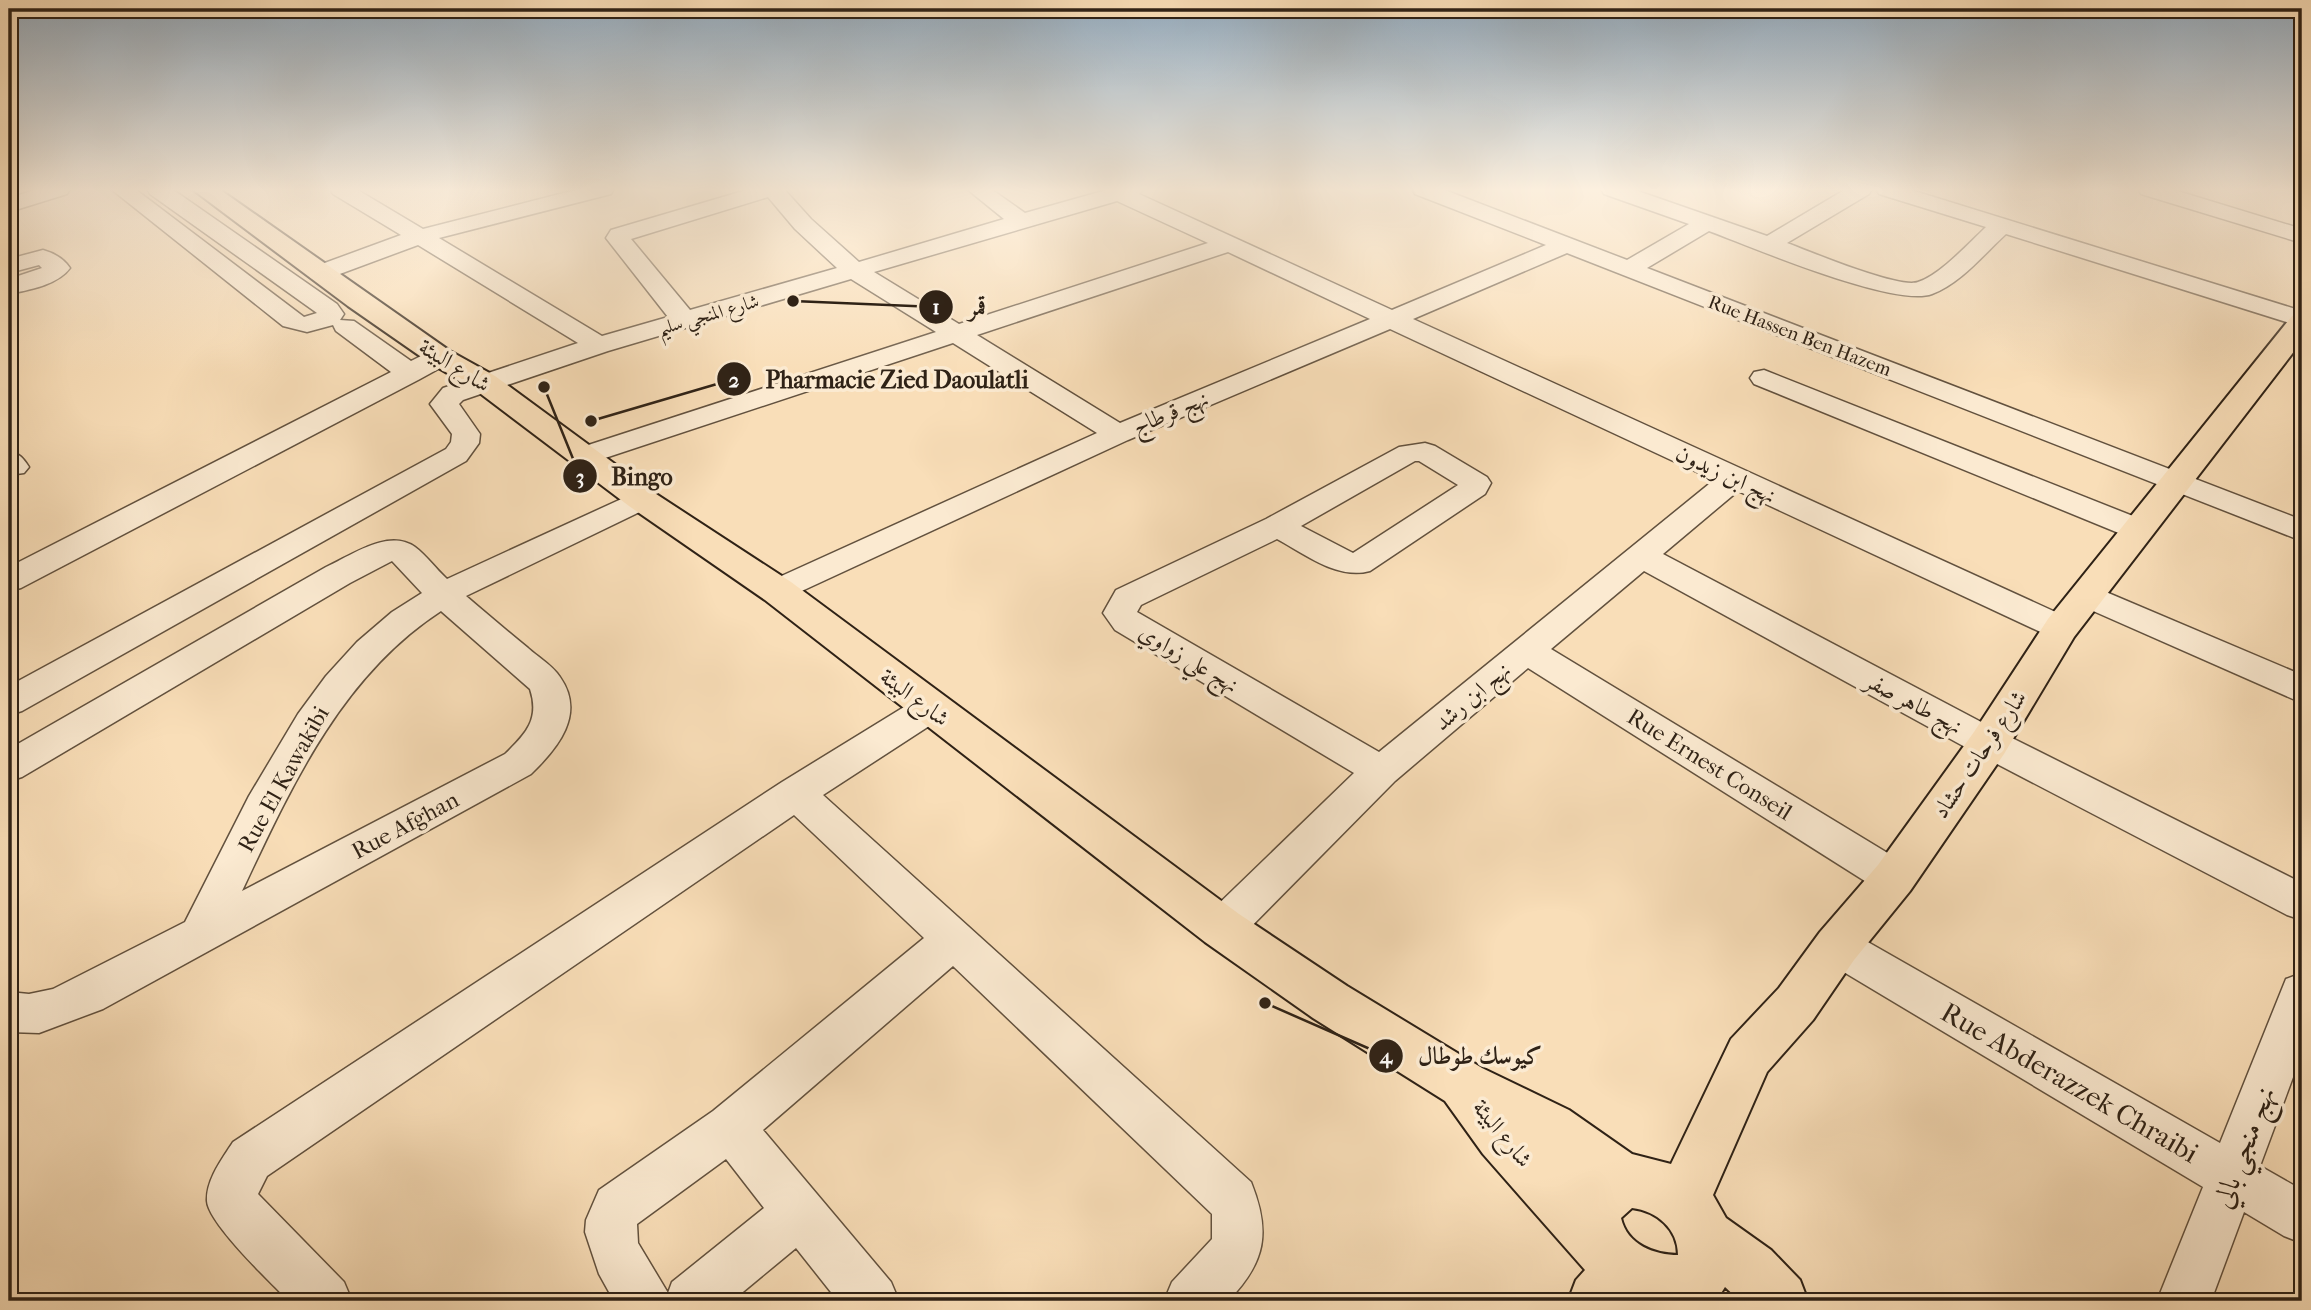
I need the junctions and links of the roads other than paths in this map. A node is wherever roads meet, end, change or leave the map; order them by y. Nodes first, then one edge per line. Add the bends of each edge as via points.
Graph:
1 (201, 250) edge
2 (245, 250) edge
3 (288, 250) edge
4 (382, 250) edge
5 (444, 250) edge
6 (628, 250) edge
7 (832, 250) edge
8 (926, 250) edge
9 (1211, 250) edge
10 (1238, 250) edge
11 (1555, 250) edge
12 (1581, 250) edge
13 (1660, 250) edge
14 (1787, 250) edge
15 (1974, 250) edge
16 (2084, 250) edge
17 (9, 266) edge
18 (1630, 268) junction
19 (855, 271) junction
20 (320, 273) junction
21 (9, 288) edge
22 (1391, 320) junction
23 (685, 321) junction
24 (2302, 321) edge
25 (345, 326) dead end
26 (958, 333) junction
27 (599, 345) junction
28 (425, 365) junction
29 (1764, 378) dead end
30 (484, 382) junction
31 (446, 400) junction
32 (322, 434) dead end
33 (1118, 434) junction
34 (586, 455) junction
35 (1735, 478) junction
36 (2176, 482) junction
37 (641, 499) junction
38 (1276, 526) junction
39 (2137, 529) junction
40 (2302, 531) edge
41 (1640, 555) junction
42 (9, 580) edge
43 (778, 592) junction
44 (442, 594) junction
45 (2087, 594) junction
46 (2061, 628) junction
47 (1527, 650) junction
48 (2302, 690) edge
49 (9, 702) edge
50 (930, 708) junction
51 (1989, 743) junction
52 (9, 767) edge
53 (1381, 771) junction
54 (796, 793) junction
55 (1894, 878) junction
56 (2302, 903) edge
57 (1222, 928) junction
58 (201, 934) junction
59 (953, 940) junction
60 (1837, 946) junction
61 (2302, 993) edge
62 (9, 1012) edge
63 (1463, 1084) junction
64 (730, 1127) junction
65 (2232, 1177) junction
66 (1623, 1180) junction
67 (800, 1212) junction
68 (2302, 1217) edge
69 (1694, 1219) junction
70 (1603, 1271) edge
71 (1686, 1297) edge
72 (325, 1301) edge
73 (644, 1301) edge
74 (691, 1301) edge
75 (872, 1301) edge
76 (1191, 1301) edge
77 (1779, 1301) edge
78 (2183, 1301) edge

1 - 2 street via 298,325 329,317 328,309
3 - 20 main road, شارع البيئة
4 - 20 street
5 - 27 street
6 - 23 street
7 - 19 street
8 - 19 street, شارع المنجي سليم
9 - 26 street
10 - 22 street, نهج ابن زيدون
11 - 22 street, نهج قرطاج
12 - 18 street, Rue Hassen Ben Hazem
13 - 18 street
14 - 15 street via 1888,287 1920,290 1941,279
16 - 24 street
17 - 21 street via 43,257 58,268
18 - 36 street, Rue Hassen Ben Hazem
19 - 23 street, شارع المنجي سليم
19 - 26 street
20 - 28 main road, شارع البيئة
22 - 33 street, نهج قرطاج
22 - 35 street, نهج ابن زيدون
23 - 27 street, شارع المنجي سليم
24 - 36 main road, شارع فرحات حشاد
25 - 28 street
26 - 33 street
26 - 34 street
27 - 30 street, شارع المنجي سليم
28 - 30 main road, شارع البيئة
28 - 42 street
29 - 39 street
30 - 31 street, شارع المنجي سليم
30 - 34 main road, شارع البيئة
31 - 32 street via 423,391 403,396
31 - 49 street via 444,404 466,434 456,455
33 - 43 street, نهج قرطاج
34 - 37 main road, شارع البيئة
35 - 41 street, نهج ابن رشد
35 - 46 street, نهج ابن زيدون
36 - 39 main road, شارع فرحات حشاد
36 - 40 street, Rue Hassen Ben Hazem
37 - 43 main road, شارع البيئة
37 - 44 street, Rue El Kawakibi
38 - 38 street, نهج علي زواوي via 1409,453 1425,452 1476,483 1359,564 1347,563
38 - 53 street, نهج علي زواوي via 1128,598 1120,613 1127,622
39 - 45 main road, شارع فرحات حشاد
41 - 47 street, نهج ابن رشد
41 - 51 street, نهج طاهر صفر
43 - 50 main road, شارع البيئة
44 - 52 street, Rue Afghan via 402,553 379,552
44 - 58 street, Rue El Kawakibi via 369,650 336,686 302,735
44 - 58 street, Rue Afghan via 546,683 554,701 554,719 542,742 519,764
45 - 46 main road, شارع فرحات حشاد
45 - 48 street
46 - 51 main road, شارع فرحات حشاد
47 - 53 street, نهج ابن رشد
47 - 55 street, Rue Ernest Conseil
50 - 54 street
50 - 57 main road, شارع البيئة
51 - 55 main road, شارع فرحات حشاد
51 - 56 street, نهج طاهر صفر
53 - 57 street, نهج ابن رشد
54 - 59 street
54 - 72 street via 250,1159 234,1186 232,1203
55 - 60 main road, شارع فرحات حشاد
57 - 63 main road, شارع البيئة
58 - 62 street, Rue Afghan via 48,1012
59 - 64 street
59 - 76 street via 1233,1200 1241,1232 1235,1253
60 - 65 street, Rue Abderazzek Chraibi
60 - 69 main road, شارع فرحات حشاد via 1796,1004 1749,1056
61 - 65 street, نهج منجي بالي
63 - 66 main road via 1550,1128
63 - 70 main road, شارع البيئة
64 - 67 street
64 - 73 street via 617,1208 610,1219 610,1241
65 - 68 street, Rue Abderazzek Chraibi
65 - 78 street, نهج منجي بالي
66 - 69 main road via 1655,1185
66 - 70 main road via 1598,1198 1592,1215
67 - 74 street
67 - 75 street
69 - 71 main road via 1707,1257
69 - 77 main road
70 - 71 main road via 1653,1293

